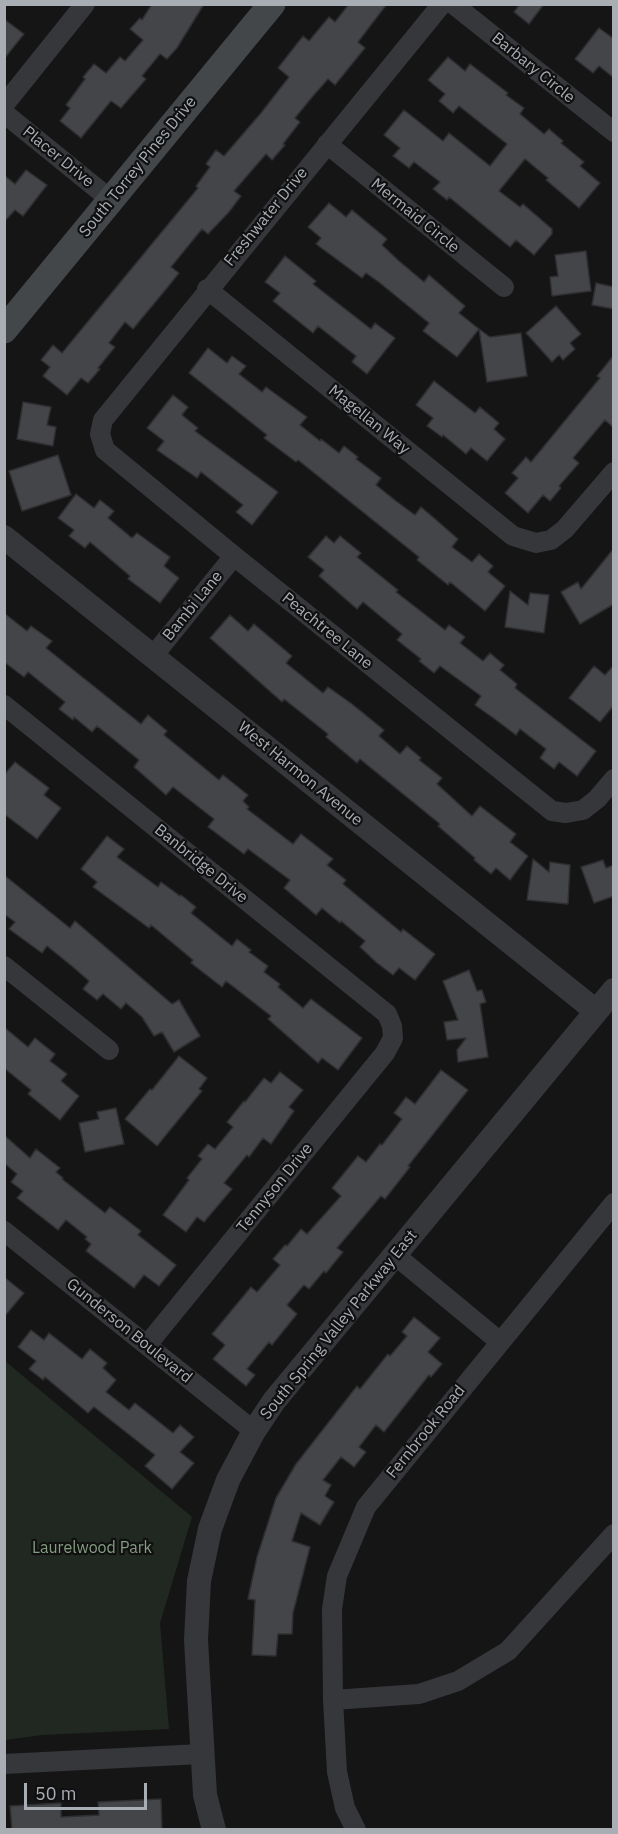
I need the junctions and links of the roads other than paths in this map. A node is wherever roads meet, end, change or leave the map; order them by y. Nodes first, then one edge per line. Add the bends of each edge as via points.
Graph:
1 (85, 4) edge
2 (272, 4) edge
3 (441, 4) edge
4 (453, 4) edge
5 (4, 105) edge
6 (4, 113) edge
7 (614, 132) edge
8 (327, 144) junction
9 (111, 200) junction
10 (504, 287) dead end
11 (207, 289) junction
12 (4, 330) edge
13 (100, 434) joint
14 (614, 472) edge
15 (4, 537) edge
16 (234, 556) junction
17 (153, 656) junction
18 (4, 705) edge
19 (614, 779) edge
20 (4, 966) edge
21 (614, 990) edge
22 (596, 1011) junction
23 (392, 1026) joint
24 (109, 1050) dead end
25 (614, 1203) edge
26 (4, 1231) edge
27 (395, 1255) junction
28 (499, 1341) junction
29 (147, 1345) junction
30 (254, 1431) junction
31 (614, 1534) edge
32 (333, 1700) junction
33 (201, 1754) junction
34 (4, 1764) edge
35 (214, 1830) edge
36 (356, 1830) edge

1 - 5 street
2 - 9 main road, South Torrey Pines Drive
3 - 8 street, Freshwater Drive
4 - 7 street, Barbary Circle
6 - 9 street, Placer Drive
8 - 10 street, Mermaid Circle
8 - 11 street, Freshwater Drive
9 - 12 main road, South Torrey Pines Drive
11 - 13 street, Freshwater Drive via 103,420
11 - 14 street, Magellan Way via 513,536 536,543 552,540
13 - 16 street, Peachtree Lane via 105,450
15 - 17 street, West Harmon Avenue
16 - 17 street, Bambi Lane
16 - 19 street, Peachtree Lane via 552,811 583,810
17 - 22 street, West Harmon Avenue
18 - 23 street, Banbridge Drive via 387,1014
20 - 24 street
21 - 22 street, South Spring Valley Parkway East
22 - 27 street, South Spring Valley Parkway East
23 - 29 street, Tennyson Drive via 393,1038 385,1053
25 - 28 street, Fernbrook Road
26 - 29 street, Gunderson Boulevard
27 - 28 street
27 - 30 street, South Spring Valley Parkway East via 274,1401
28 - 32 street, Fernbrook Road via 366,1507 337,1576 332,1609
29 - 30 street, Gunderson Boulevard
30 - 33 street, South Spring Valley Parkway East via 228,1480 210,1529 199,1581 196,1641
31 - 32 street via 508,1651 458,1681 419,1694
32 - 36 street, Fernbrook Road via 337,1772 345,1808
33 - 34 street
33 - 35 street, South Spring Valley Parkway East via 205,1796

